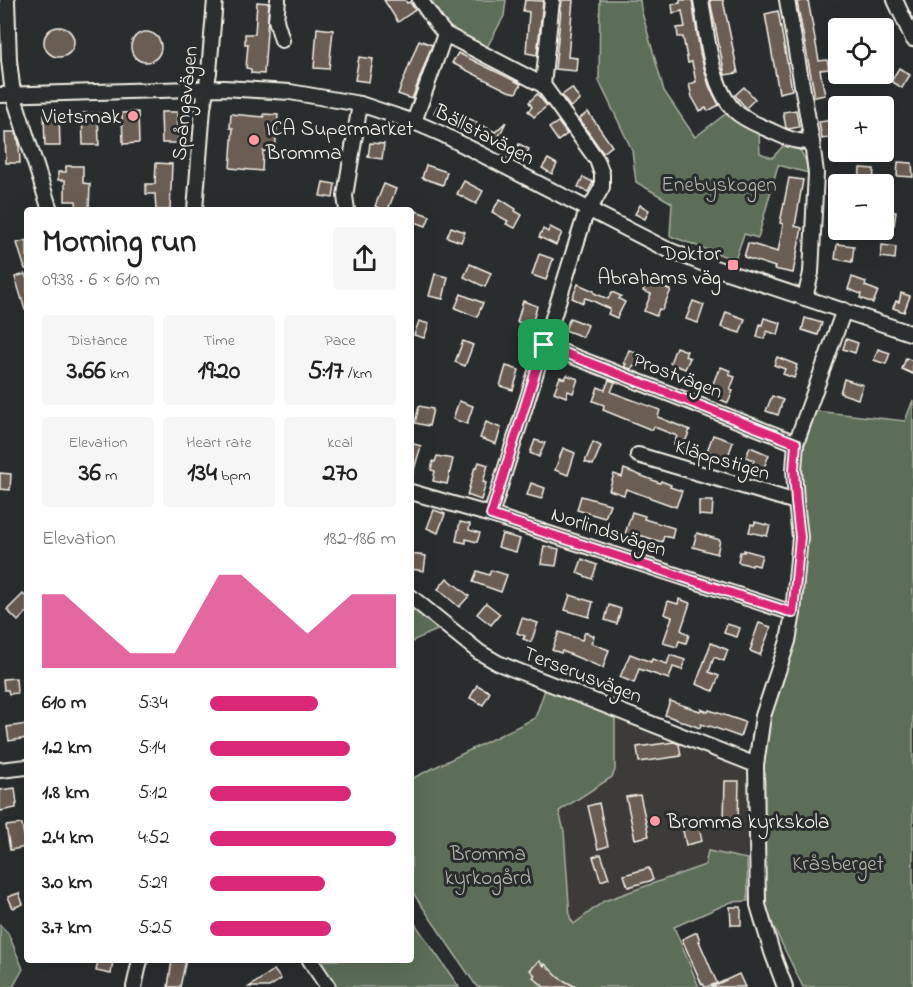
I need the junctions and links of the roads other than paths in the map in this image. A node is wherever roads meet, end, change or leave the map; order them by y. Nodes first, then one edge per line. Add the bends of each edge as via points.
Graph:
1 (7, 0) edge
2 (216, 0) edge
3 (278, 0) edge
4 (420, 0) edge
5 (552, 0) edge
6 (701, 0) edge
7 (787, 0) edge
8 (895, 0) edge
9 (445, 34) junction
10 (913, 39) edge
11 (282, 40) dead end
12 (5, 61) edge
13 (543, 85) junction
14 (207, 88) junction
15 (6, 94) edge
16 (360, 104) junction
17 (414, 122) junction
18 (812, 142) junction
19 (49, 207) edge
20 (195, 207) edge
21 (347, 207) edge
22 (588, 210) junction
23 (805, 298) junction
24 (844, 310) junction
25 (913, 334) edge
26 (544, 345) junction
27 (796, 443) junction
28 (638, 455) dead end
29 (414, 493) edge
30 (796, 502) junction
31 (491, 515) junction
32 (414, 599) edge
33 (793, 613) junction
34 (756, 765) junction
35 (24, 767) edge
36 (0, 770) edge
37 (139, 963) edge
38 (312, 963) edge
39 (134, 987) edge
40 (328, 987) edge
41 (785, 987) edge

1 - 12 street
2 - 14 street, Spångavägen
3 - 11 street via 276,20
4 - 9 street
5 - 13 street
6 - 18 street via 722,95 736,112 752,122 795,142
7 - 18 street
8 - 10 street
9 - 13 street
9 - 17 street
12 - 15 street
13 - 22 street via 603,174 602,187
14 - 15 street, Bällstavägen
14 - 16 street, Bällstavägen via 290,92
14 - 20 street, Spångavägen
15 - 19 street
16 - 17 street, Bällstavägen
16 - 21 street
17 - 22 street, Bällstavägen
18 - 23 street via 816,173 811,273
22 - 23 street, Bällstavägen via 664,248
22 - 26 street
23 - 24 street, Bällstavägen
24 - 25 street, Bällstavägen
24 - 27 street
26 - 27 street, Prostvägen
26 - 31 street
27 - 30 street
28 - 30 street, Kläppstigen
29 - 31 street, Norlindsvägen
30 - 33 street via 800,537
31 - 33 street, Norlindsvägen
32 - 34 street, Terserusvägen via 498,663
33 - 34 street via 788,641 763,716
34 - 41 street via 758,904
35 - 36 street
37 - 39 street
38 - 40 street

